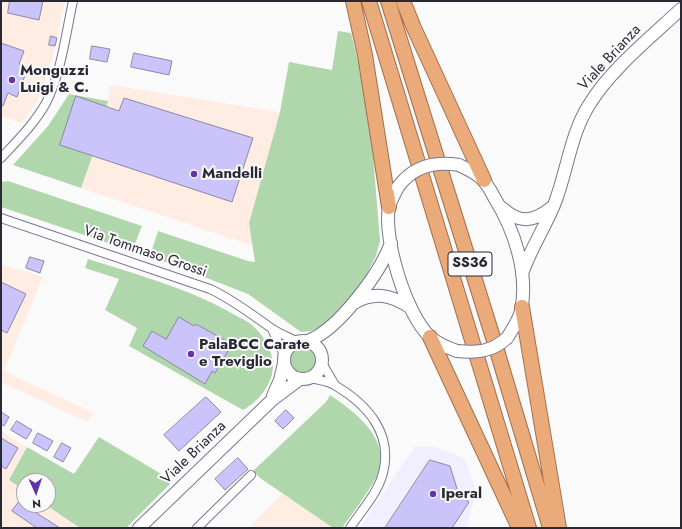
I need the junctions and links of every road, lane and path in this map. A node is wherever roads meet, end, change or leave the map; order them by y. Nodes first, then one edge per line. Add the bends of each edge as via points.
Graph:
1 (73, 1) edge
2 (353, 1) edge
3 (369, 1) edge
4 (388, 1) edge
5 (403, 1) edge
6 (681, 8) edge
7 (1, 158) edge
8 (484, 180) junction
9 (389, 206) junction
10 (500, 206) junction
11 (554, 206) junction
12 (1, 218) edge
13 (391, 242) junction
14 (522, 274) junction
15 (350, 306) junction
16 (522, 307) junction
17 (411, 309) junction
18 (333, 325) junction
19 (272, 329) junction
20 (430, 337) junction
21 (302, 341) junction
22 (284, 359) junction
23 (322, 359) junction
24 (305, 378) junction
25 (335, 385) junction
26 (272, 400) junction
27 (251, 475) dead end
28 (139, 528) edge
29 (197, 528) edge
30 (350, 528) edge
31 (519, 528) edge
32 (529, 528) edge
33 (550, 528) edge
34 (560, 528) edge

1 - 7 street via 55,82 46,103
2 - 9 highway via 365,55
3 - 32 highway, SS36
4 - 33 highway, SS36
5 - 8 highway
6 - 11 main road, Viale Brianza via 609,79 588,105 579,125
8 - 9 main road, bridge via 459,165 440,164 422,167 407,176 398,187
8 - 10 main road
9 - 13 main road
10 - 11 main road via 514,217 525,219 542,216
10 - 14 main road via 515,240
11 - 14 main road, Viale Brianza via 530,252
12 - 19 street, Via Tommaso Grossi via 210,289 255,315
13 - 15 main road via 376,274
13 - 17 main road via 399,277
14 - 16 main road
15 - 17 main road via 377,295 395,298
15 - 18 main road
16 - 20 main road, bridge via 507,338 500,345 480,352 457,351
16 - 34 highway
17 - 20 main road
18 - 21 main road via 317,337
18 - 23 main road
19 - 21 street, Via Tommaso Grossi
19 - 22 street, Via Tommaso Grossi
20 - 31 highway
21 - 22 main road via 288,346
21 - 23 main road via 317,346
22 - 24 main road via 290,374
22 - 26 main road, Viale Brianza via 280,380
23 - 24 main road via 316,374
23 - 25 street
24 - 25 street
24 - 26 main road, Viale Brianza
25 - 30 street via 360,404 375,420 380,428 386,457 383,474 375,492
26 - 28 main road, Viale Brianza
27 - 29 street

